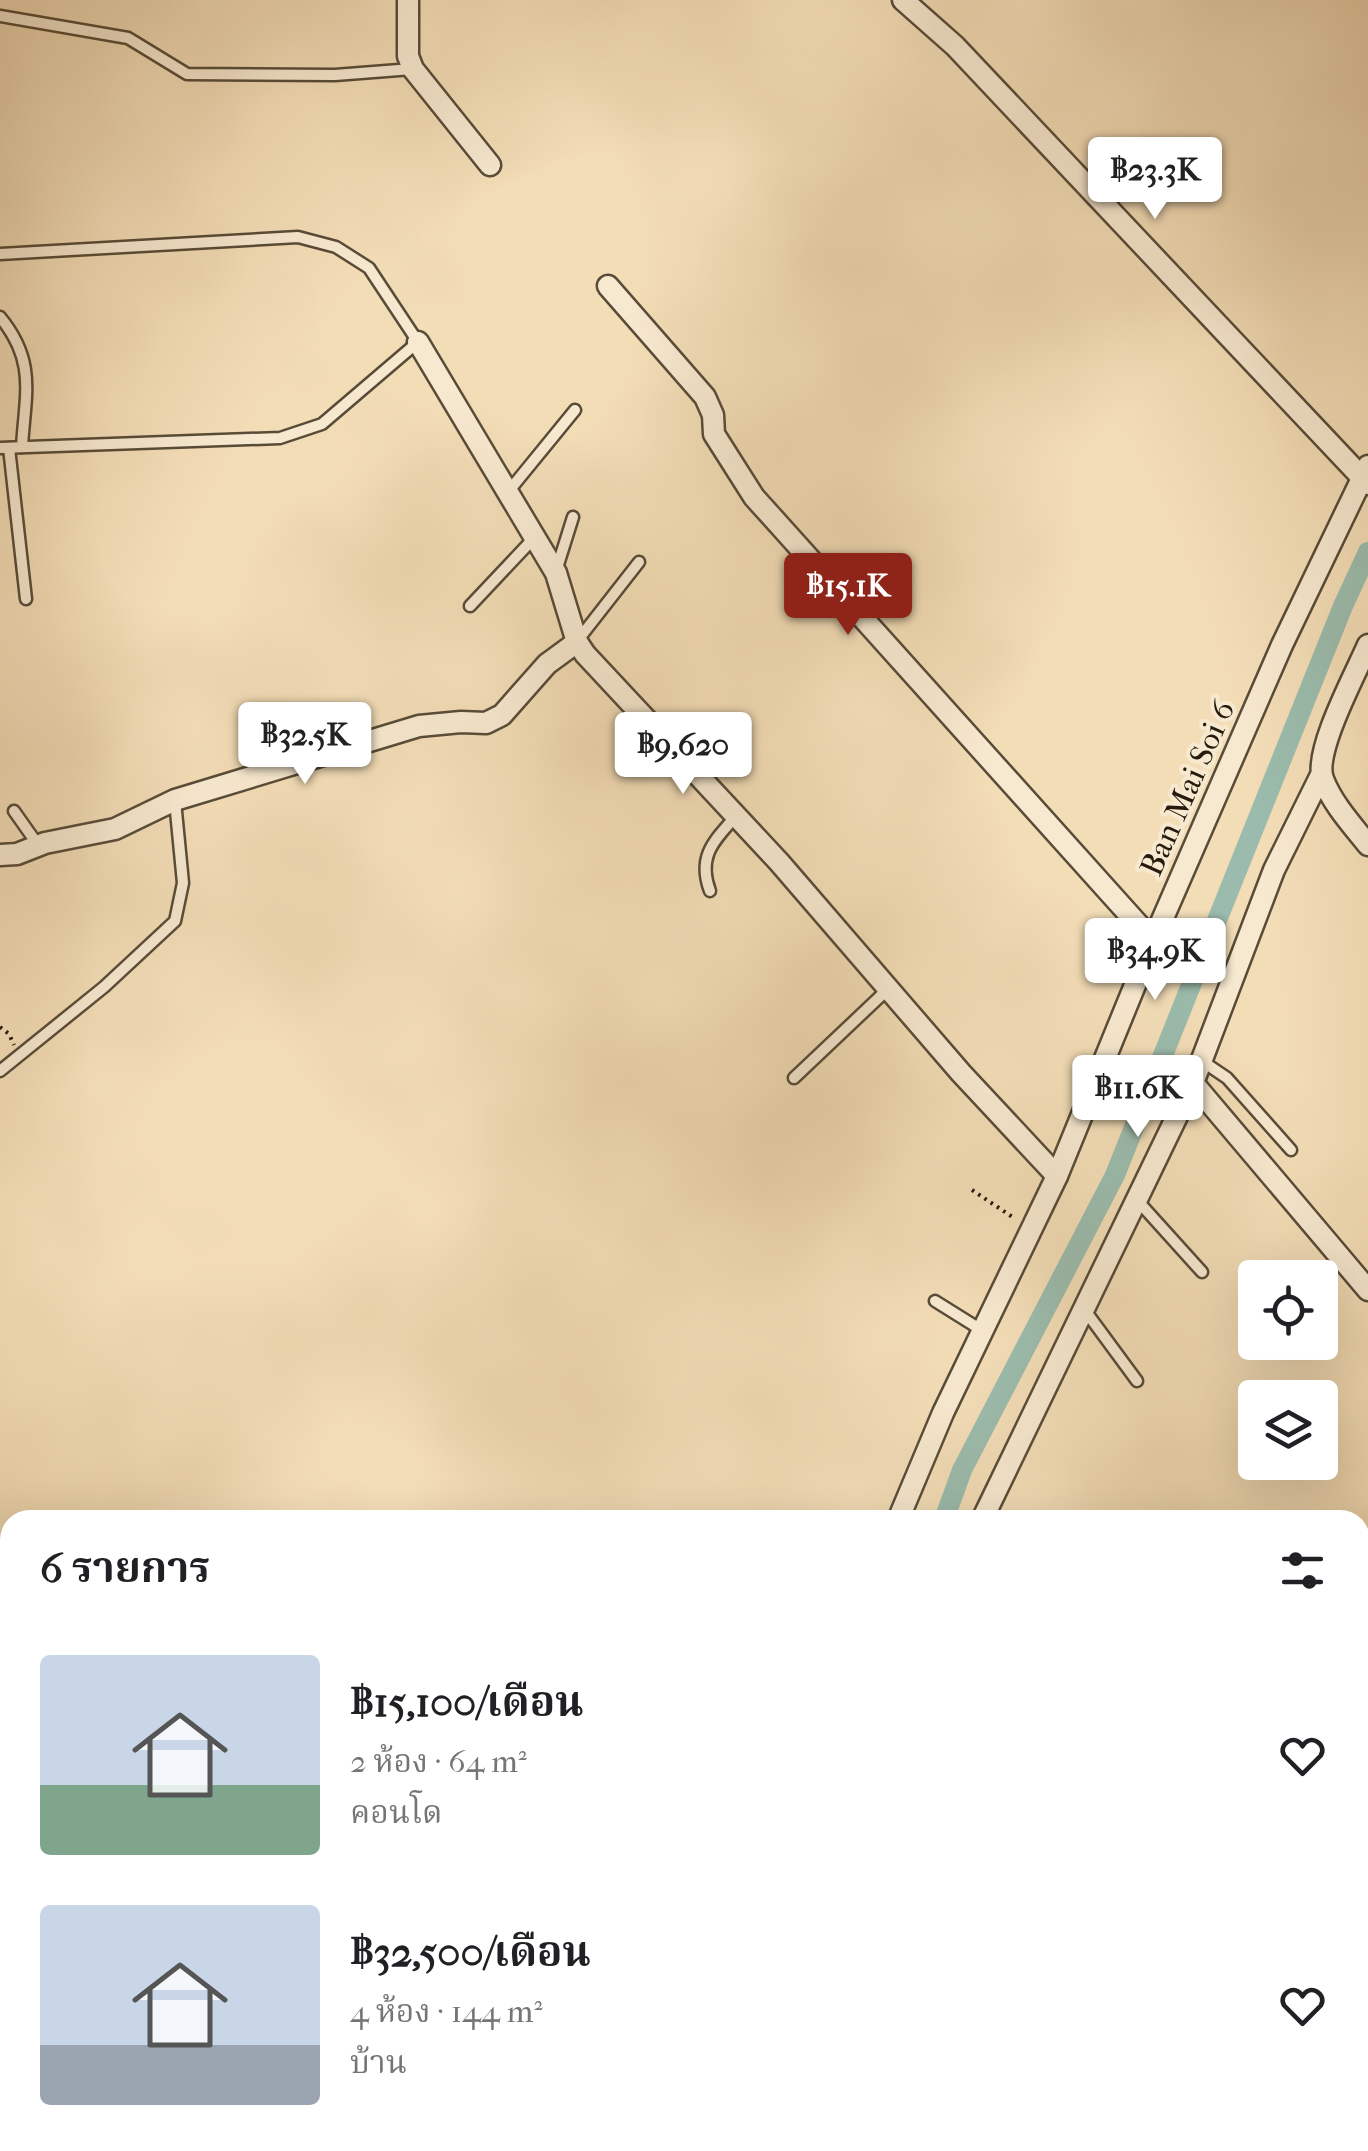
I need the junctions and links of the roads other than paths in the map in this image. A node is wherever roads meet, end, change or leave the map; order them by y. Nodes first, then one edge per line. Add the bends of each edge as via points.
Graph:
1 (408, 0) edge
2 (902, 0) edge
3 (0, 16) edge
4 (413, 69) junction
5 (490, 164) dead end
6 (0, 254) edge
7 (608, 286) dead end
8 (0, 317) edge
9 (418, 342) junction
10 (575, 410) dead end
11 (22, 447) junction
12 (4, 448) edge
13 (1366, 475) edge
14 (508, 492) junction
15 (573, 517) dead end
16 (534, 538) junction
17 (639, 562) dead end
18 (556, 573) junction
19 (26, 599) dead end
20 (470, 606) dead end
21 (577, 642) junction
22 (1368, 645) edge
23 (1321, 775) junction
24 (175, 800) junction
25 (14, 810) dead end
26 (736, 816) junction
27 (1368, 845) edge
28 (39, 846) junction
29 (0, 855) edge
30 (710, 890) dead end
31 (1154, 940) junction
32 (888, 988) junction
33 (1202, 1060) junction
34 (0, 1071) edge
35 (794, 1078) dead end
36 (1193, 1084) junction
37 (1292, 1150) dead end
38 (1057, 1176) junction
39 (1136, 1199) junction
40 (1202, 1272) dead end
41 (1368, 1290) edge
42 (936, 1301) dead end
43 (1084, 1308) junction
44 (983, 1331) junction
45 (1137, 1381) dead end
46 (902, 1510) edge
47 (987, 1510) edge

1 - 4 street
2 - 13 street via 968,60
3 - 4 lane via 128,38 187,74
4 - 5 street
6 - 9 lane via 298,237 336,246 369,268
7 - 31 street via 705,397 714,434 754,497
8 - 11 lane via 26,363
9 - 11 lane via 322,424 280,438
9 - 14 street
10 - 14 lane
11 - 12 lane
12 - 19 lane
13 - 31 street, Ban Mai Soi 6 via 1282,645
14 - 16 street
15 - 18 lane
16 - 18 street
16 - 20 lane
17 - 21 lane
18 - 21 street
21 - 24 street via 502,716 486,723 419,726
21 - 26 street
22 - 23 street via 1326,746
23 - 27 street
23 - 33 street via 1274,870
24 - 28 street via 115,829
24 - 34 lane via 183,882 176,920
25 - 28 lane
26 - 30 lane via 707,856
26 - 32 street
28 - 29 street
31 - 38 street, Ban Mai Soi 6
32 - 35 lane
32 - 38 street
33 - 36 street
33 - 37 lane
36 - 39 street
36 - 41 street
38 - 44 street, Ban Mai Soi 6
39 - 40 lane
39 - 43 street
42 - 44 lane
43 - 45 lane
43 - 47 street
44 - 46 street, Ban Mai Soi 6

